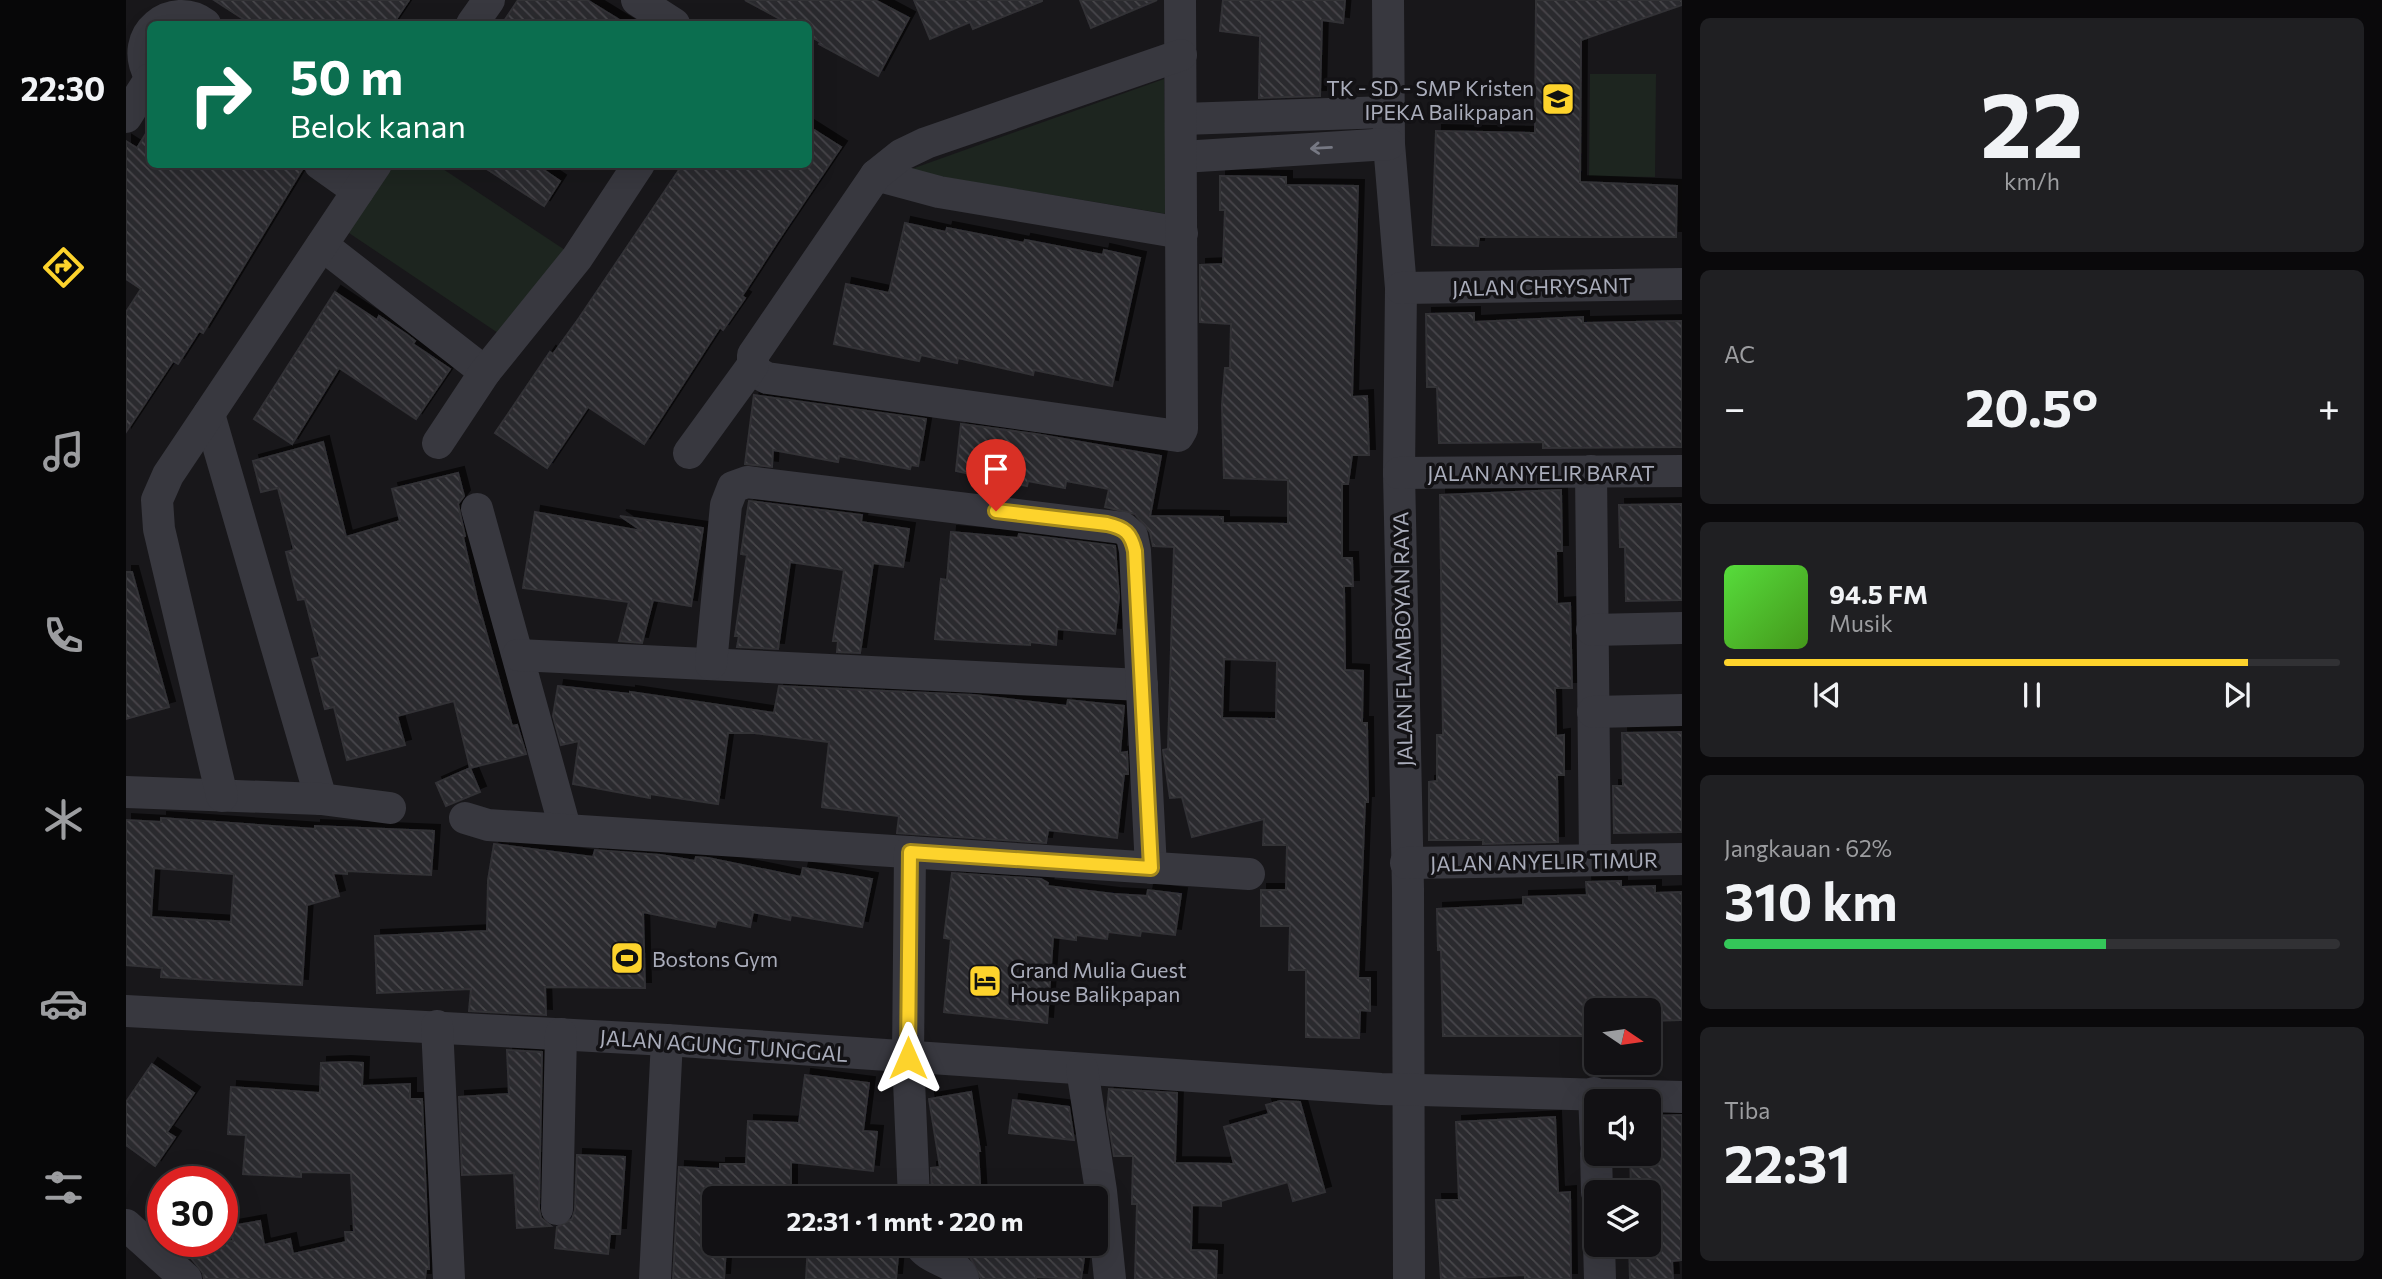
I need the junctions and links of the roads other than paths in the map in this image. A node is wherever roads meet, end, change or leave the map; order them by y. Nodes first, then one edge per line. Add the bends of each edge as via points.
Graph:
1 (489, 0) edge
2 (638, 0) edge
3 (1180, 0) edge
4 (1388, 0) edge
5 (192, 11) edge
6 (134, 20) edge
7 (474, 21) edge
8 (670, 21) edge
9 (1181, 55) junction
10 (147, 73) edge
11 (147, 83) edge
12 (1388, 112) junction
13 (126, 117) edge
14 (1182, 119) junction
15 (1389, 144) junction
16 (1182, 156) junction
17 (344, 168) edge
18 (636, 168) edge
19 (369, 172) edge
20 (876, 174) junction
21 (1182, 233) junction
22 (322, 245) junction
23 (1682, 284) edge
24 (1401, 288) junction
25 (753, 365) junction
26 (485, 372) junction
27 (209, 414) junction
28 (438, 443) dead end
29 (689, 453) dead end
30 (1591, 471) junction
31 (1682, 471) edge
32 (1399, 473) junction
33 (477, 509) dead end
34 (1682, 628) edge
35 (1592, 630) junction
36 (517, 655) junction
37 (711, 664) junction
38 (1142, 685) junction
39 (1682, 710) edge
40 (1593, 712) junction
41 (126, 792) edge
42 (222, 796) junction
43 (321, 799) junction
44 (390, 808) dead end
45 (465, 818) dead end
46 (565, 828) junction
47 (910, 852) junction
48 (1682, 859) edge
49 (1595, 860) junction
50 (1406, 863) junction
51 (1151, 868) junction
52 (1249, 874) dead end
53 (126, 1011) edge
54 (437, 1026) junction
55 (561, 1034) junction
56 (667, 1040) junction
57 (908, 1058) junction
58 (1082, 1069) junction
59 (1406, 1090) junction
60 (1584, 1093) edge
61 (1661, 1096) edge
62 (1682, 1097) edge
63 (913, 1186) edge
64 (557, 1209) dead end
65 (126, 1225) edge
66 (930, 1256) edge
67 (1599, 1257) edge
68 (186, 1279) edge
69 (449, 1279) edge
70 (655, 1279) edge
71 (964, 1279) edge
72 (1110, 1279) edge
73 (1409, 1279) edge
74 (1600, 1279) edge

1 - 7 street
2 - 8 street
3 - 9 street
4 - 12 street, JALAN FLAMBOYAN RAYA
5 - 6 street via 160,12
6 - 10 street via 138,59
9 - 14 street
9 - 20 street via 926,143
11 - 13 street
12 - 14 street
12 - 15 street, JALAN FLAMBOYAN RAYA
14 - 16 street
15 -> 16 street
15 - 24 street, JALAN FLAMBOYAN RAYA
16 - 21 street
17 - 19 street
18 - 26 street via 577,258
19 - 22 street
20 - 21 street via 939,192
20 - 25 street via 753,355
21 - 25 street via 1182,429 1174,438 767,378
22 - 26 street
22 - 27 street
23 - 24 street, JALAN CHRYSANT
24 - 32 street, JALAN FLAMBOYAN RAYA
25 - 29 street
26 - 28 street
27 - 42 street via 168,475 157,500 159,529
27 - 43 street
30 - 31 street, JALAN ANYELIR BARAT
30 - 32 street, JALAN ANYELIR BARAT
30 - 35 street
32 - 50 street, JALAN FLAMBOYAN RAYA
33 - 36 street
34 - 35 street
35 - 40 street
36 - 37 street
36 - 46 street
37 - 38 street
37 - 38 street via 726,505 733,487 747,482 1123,528 1132,536 1135,551
38 - 51 street
39 - 40 street
40 - 49 street
41 - 42 street
42 - 43 street
43 - 44 street
45 - 46 street via 488,825
46 - 47 street
47 - 51 street
47 - 57 street
48 - 49 street, JALAN ANYELIR TIMUR
49 - 50 street, JALAN ANYELIR TIMUR
50 - 59 street, JALAN FLAMBOYAN RAYA
51 - 52 street
53 - 54 street, JALAN AGUNG TUNGGAL
54 - 55 street, JALAN AGUNG TUNGGAL
54 - 69 street
55 - 56 street, JALAN AGUNG TUNGGAL
55 - 64 street
56 - 57 street, JALAN AGUNG TUNGGAL
56 - 70 street
57 - 58 street, JALAN AGUNG TUNGGAL
57 - 63 street
58 - 59 street, JALAN AGUNG TUNGGAL
58 - 72 street
59 - 60 street, JALAN AGUNG TUNGGAL
59 - 73 street, JALAN FLAMBOYAN RAYA
61 - 62 street, JALAN AGUNG TUNGGAL
65 - 68 street
66 - 71 street via 957,1268
67 - 74 street

